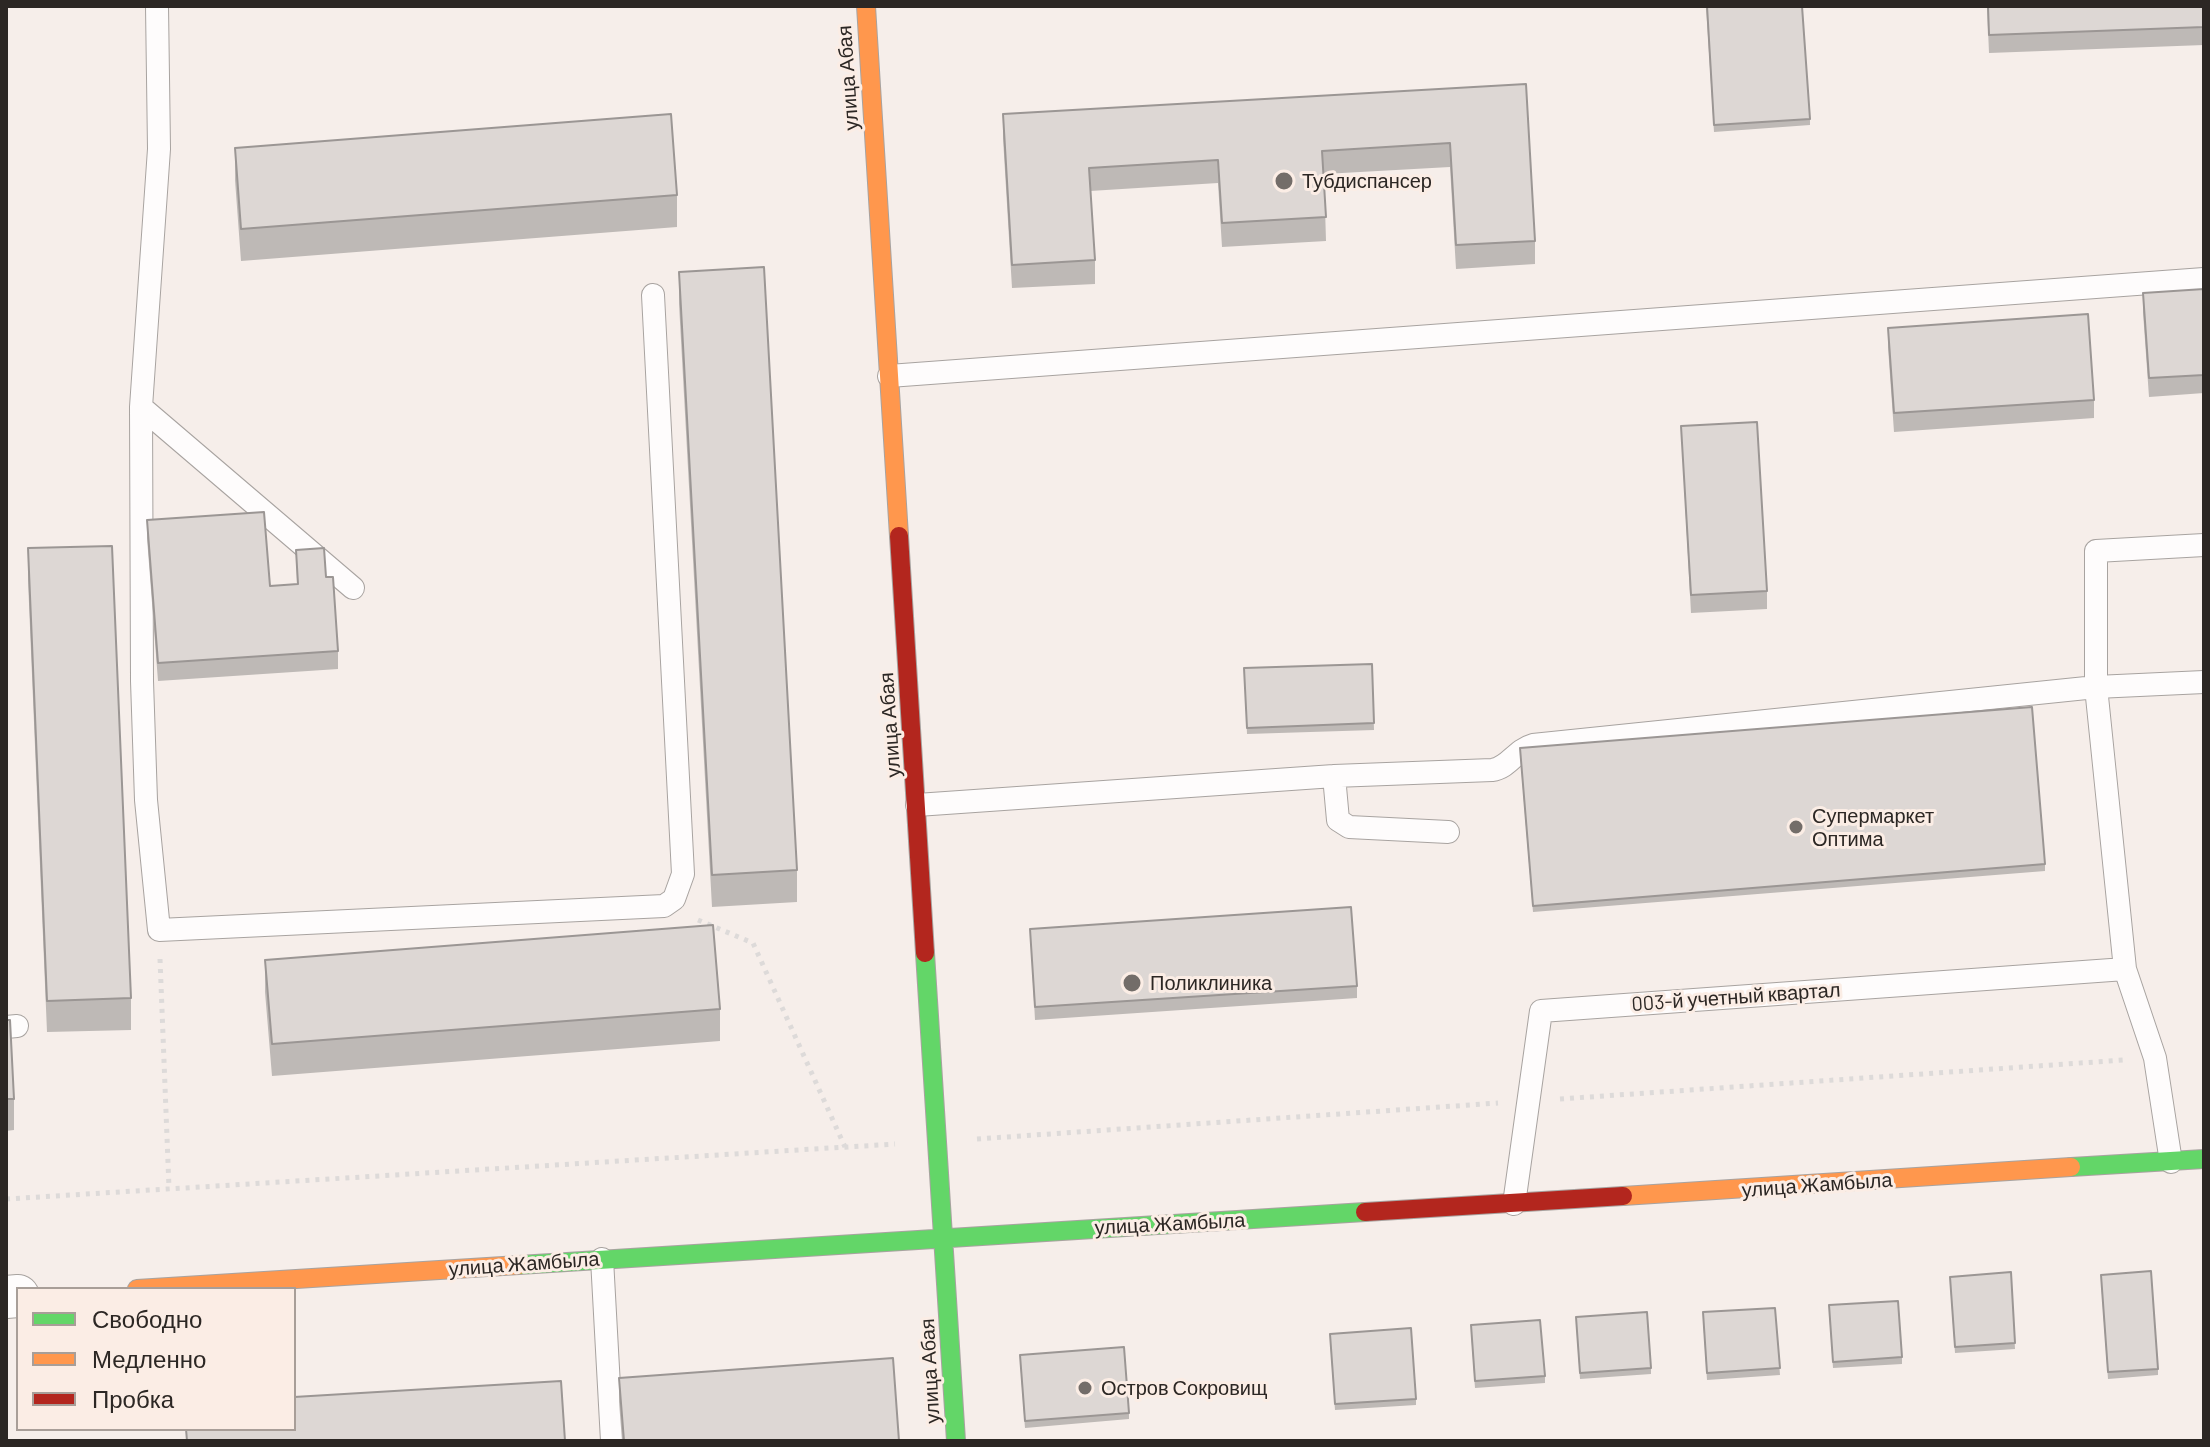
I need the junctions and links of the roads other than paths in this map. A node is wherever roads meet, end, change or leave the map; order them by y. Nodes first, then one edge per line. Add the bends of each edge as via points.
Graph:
1 (157, 6) edge
2 (866, 6) edge
3 (2204, 279) edge
4 (653, 295) dead end
5 (889, 376) junction
6 (141, 407) junction
7 (2204, 545) edge
8 (353, 588) dead end
9 (2204, 682) edge
10 (2096, 687) junction
11 (1334, 776) junction
12 (917, 805) junction
13 (1448, 832) dead end
14 (2125, 969) junction
15 (2204, 1159) edge
16 (2171, 1162) junction
17 (1514, 1204) junction
18 (944, 1237) junction
19 (602, 1259) junction
20 (168, 1287) edge
21 (612, 1441) edge
22 (956, 1441) edge

1 - 6 lane via 159,149
2 - 5 street, улица Абая
3 - 5 lane
4 - 6 lane via 683,874 674,899 664,906 159,930 146,800
5 - 12 street, улица Абая
6 - 8 lane
7 - 10 lane via 2096,551
9 - 10 lane
10 - 11 lane via 1533,745 1499,769
10 - 14 lane
11 - 12 lane
11 - 13 lane via 1338,820 1349,827
12 - 18 street, улица Абая
14 - 16 lane via 2155,1058
14 - 17 lane, 003-й учетный квартал via 1541,1011
15 - 16 street, улица Жамбыла
16 - 17 street, улица Жамбыла
17 - 18 street, улица Жамбыла
18 - 19 street, улица Жамбыла
18 - 22 street, улица Абая
19 - 20 street, улица Жамбыла
19 - 21 lane

